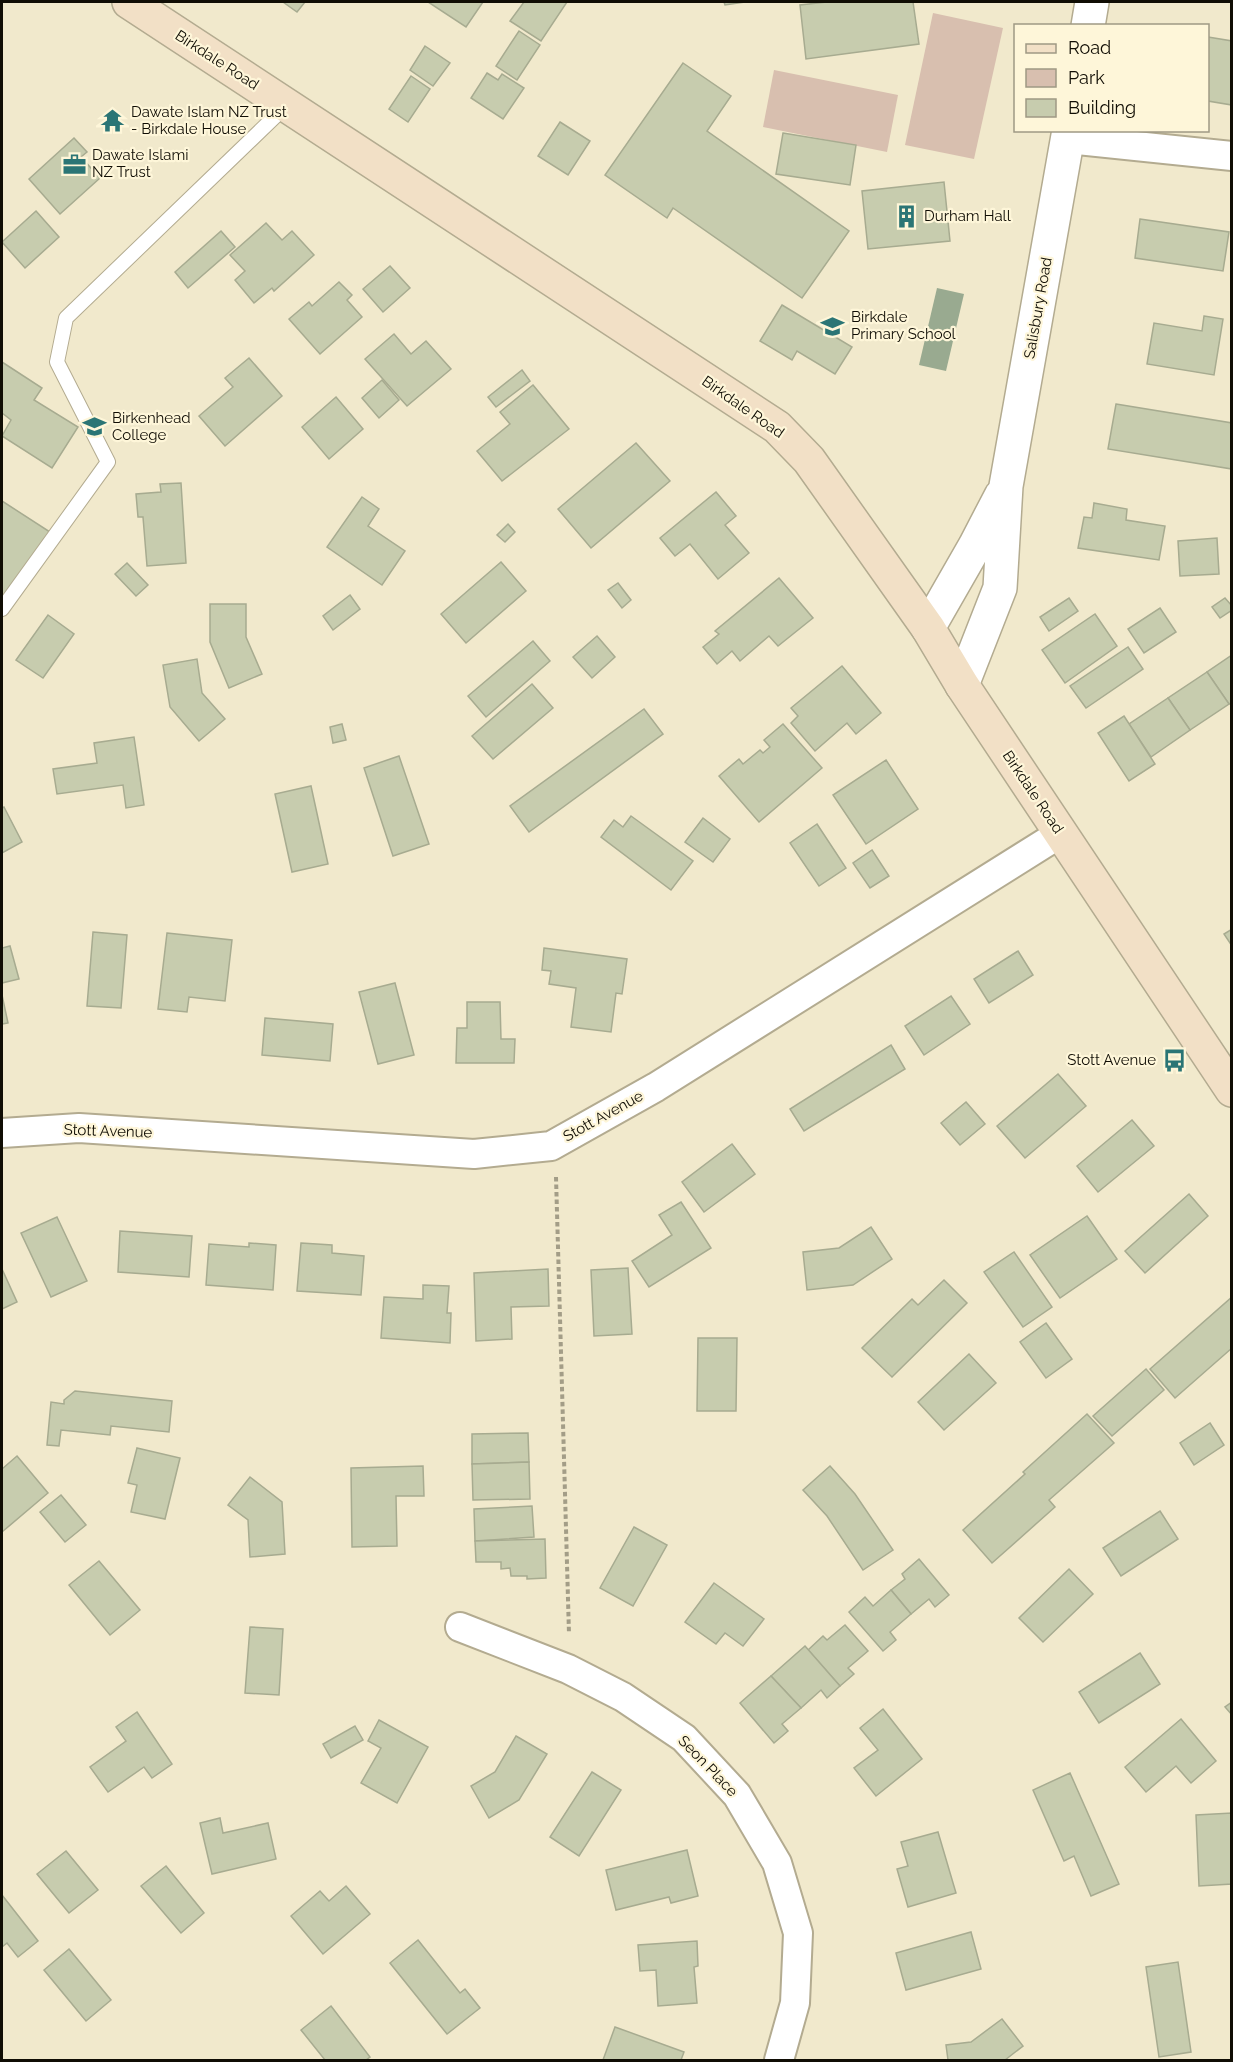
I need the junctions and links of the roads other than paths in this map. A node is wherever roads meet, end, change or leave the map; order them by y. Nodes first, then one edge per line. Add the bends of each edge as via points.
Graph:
1 (129, 2) edge
2 (1092, 2) edge
3 (1088, 24) edge
4 (287, 105) junction
5 (1069, 135) edge
6 (1232, 156) edge
7 (1006, 486) junction
8 (2, 609) edge
9 (928, 628) junction
10 (962, 685) junction
11 (1060, 833) junction
12 (1232, 1090) edge
13 (2, 1133) edge
14 (460, 1627) dead end
15 (779, 2061) edge

1 - 4 main road, Birkdale Road
2 - 3 street
4 - 8 lane via 66,318 57,362 108,462
4 - 9 main road, Birkdale Road via 777,427 808,460
5 - 6 street
5 - 7 street, Salisbury Road
7 - 9 street, Salisbury Road
7 - 10 street, Salisbury Road via 1000,588
9 - 10 main road, Birkdale Road
10 - 11 main road, Birkdale Road
11 - 12 main road, Birkdale Road
11 - 13 street, Stott Avenue via 656,1087 551,1146 474,1154 79,1128
14 - 15 street, Seon Place via 568,1669 623,1697 684,1738 737,1795 777,1863 798,1933 795,2003

